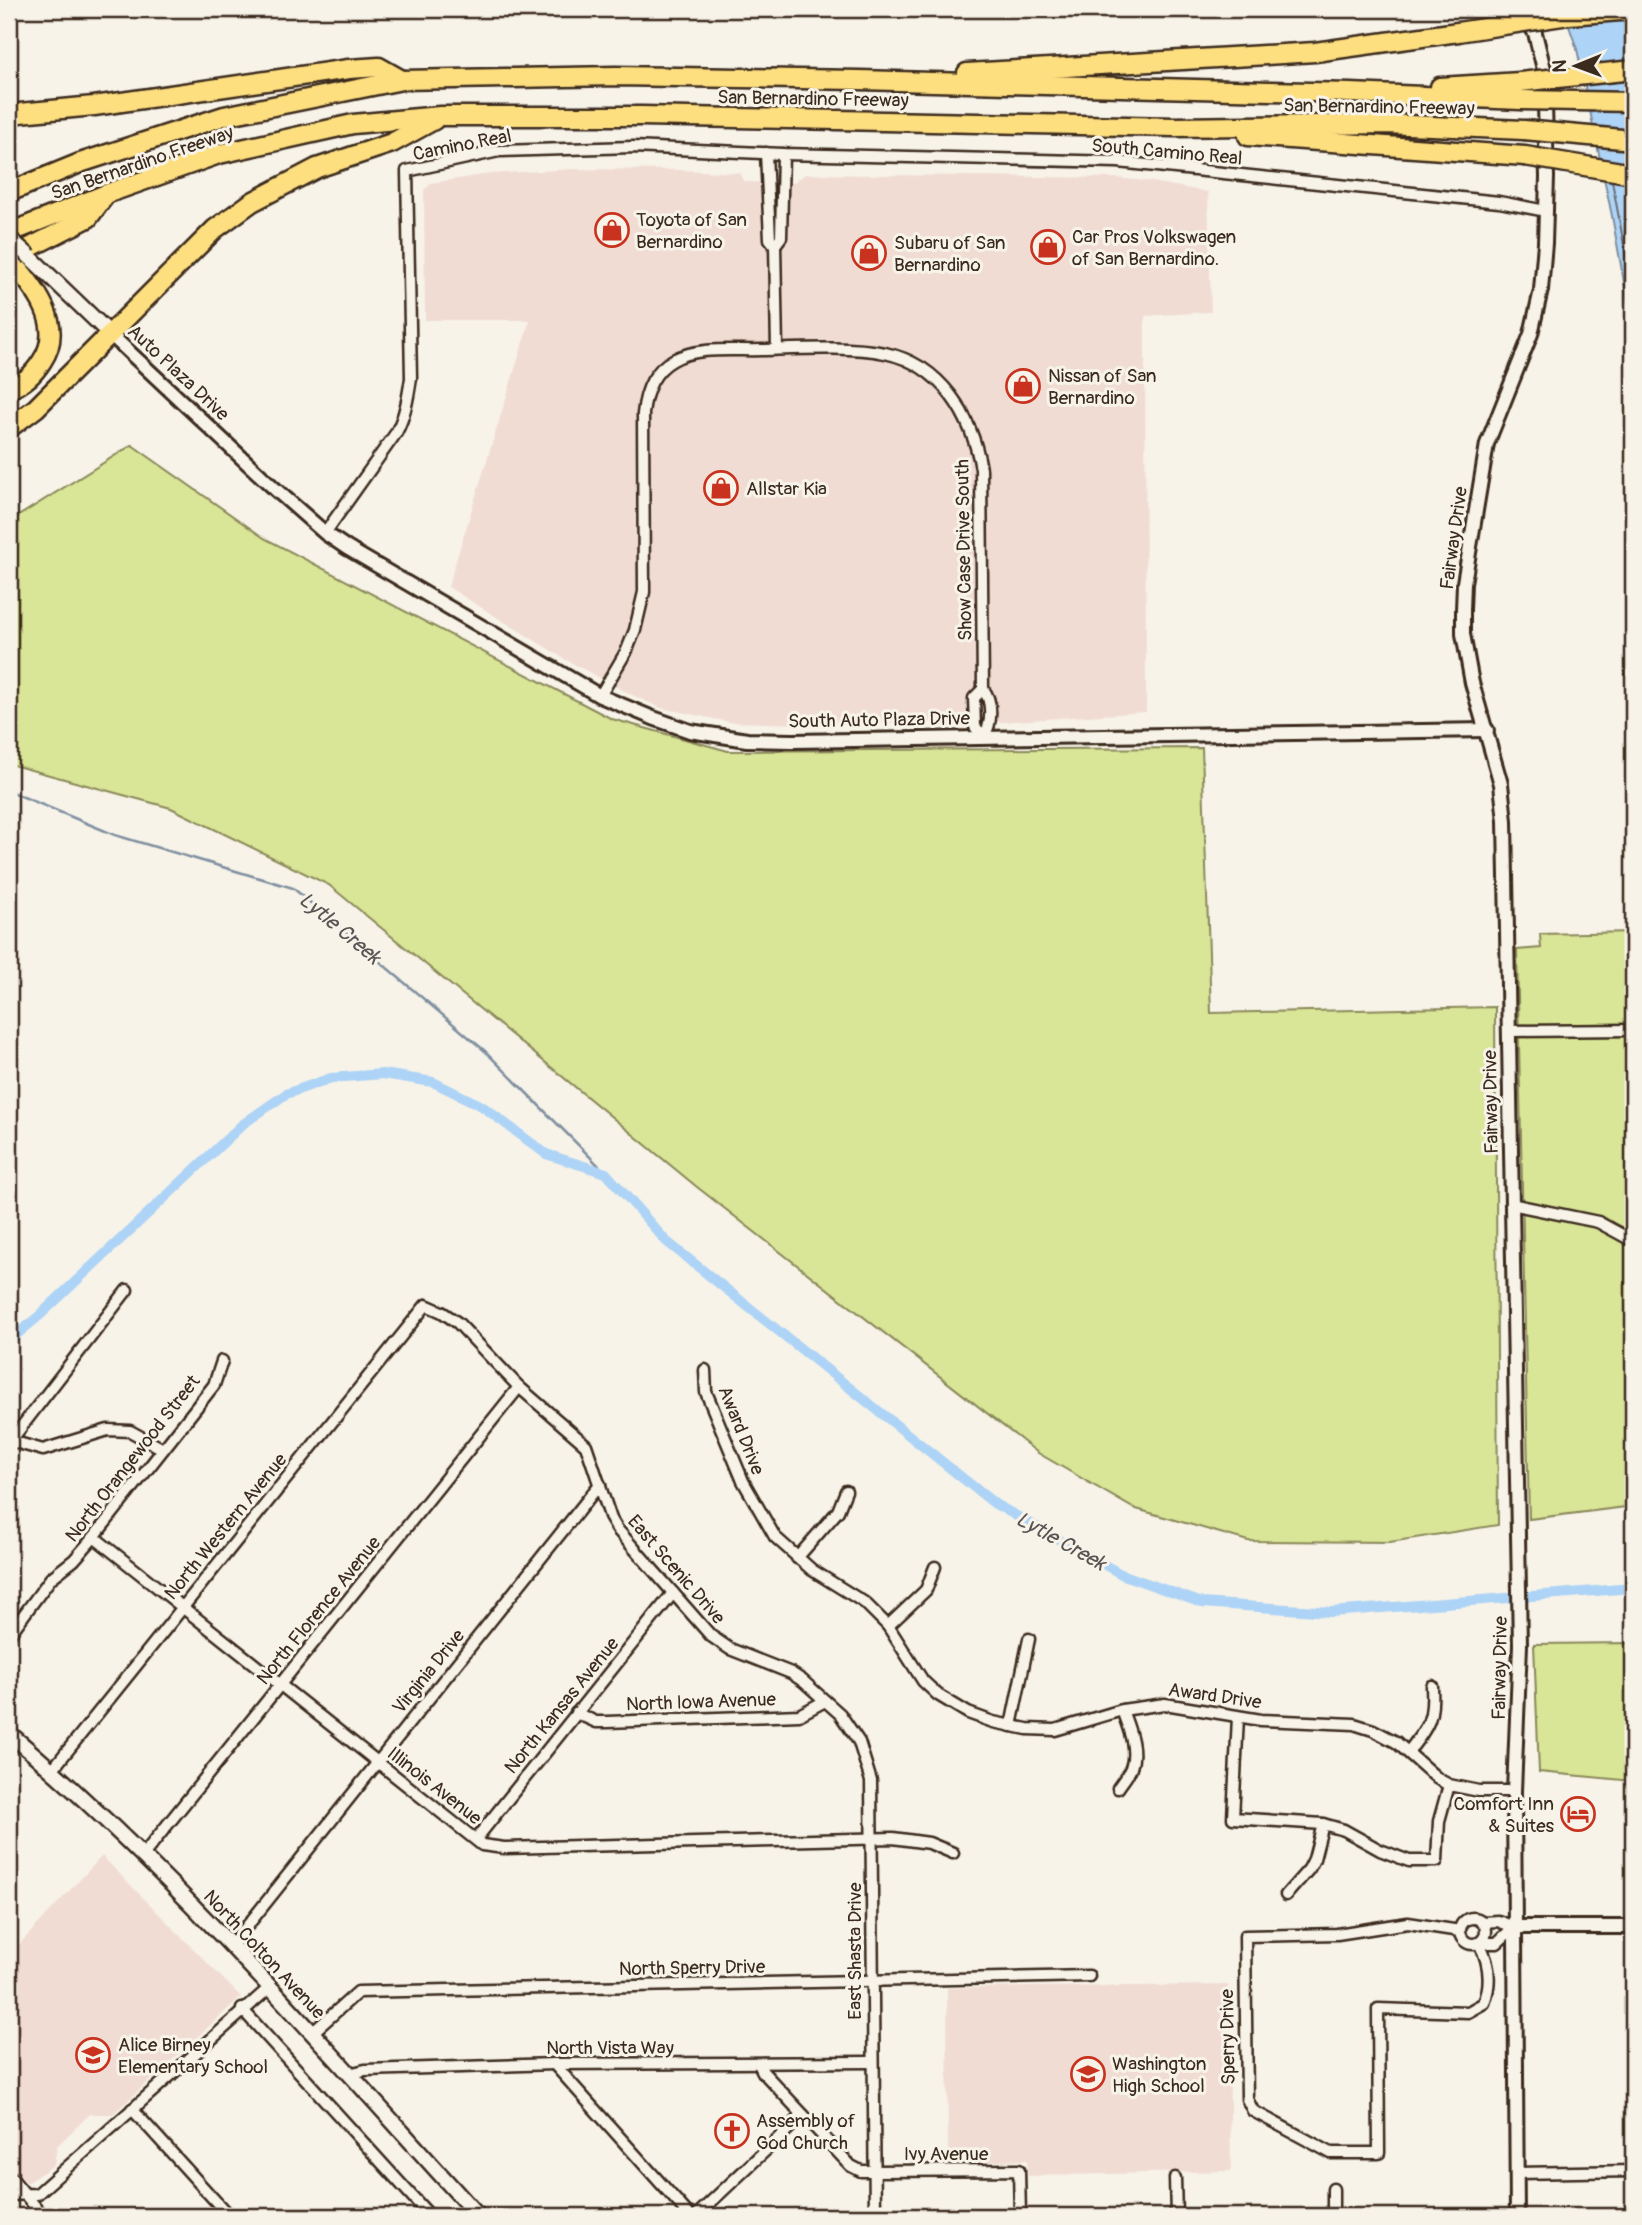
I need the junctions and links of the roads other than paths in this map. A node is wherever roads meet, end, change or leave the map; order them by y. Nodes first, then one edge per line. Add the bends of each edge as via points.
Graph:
1 (1520, 9) edge
2 (1633, 10) edge
3 (1633, 70) edge
4 (402, 80) junction
5 (859, 80) junction
6 (1350, 93) junction
7 (1633, 102) edge
8 (9, 114) edge
9 (440, 116) junction
10 (1175, 127) junction
11 (1633, 140) edge
12 (766, 153) junction
13 (783, 154) junction
14 (1633, 174) edge
15 (9, 192) edge
16 (106, 194) junction
17 (1546, 211) junction
18 (9, 233) edge
19 (9, 238) edge
20 (775, 245) junction
21 (9, 258) edge
22 (110, 334) junction
23 (777, 349) junction
24 (9, 389) edge
25 (9, 428) edge
26 (325, 533) junction
27 (600, 696) junction
28 (1487, 730) junction
29 (984, 736) junction
30 (1508, 1031) junction
31 (1633, 1031) edge
32 (1511, 1204) junction
33 (1633, 1241) edge
34 (127, 1290) dead end
35 (426, 1305) joint
36 (222, 1361) dead end
37 (705, 1370) dead end
38 (519, 1387) junction
39 (10, 1442) edge
40 (163, 1449) junction
41 (600, 1484) junction
42 (846, 1491) dead end
43 (94, 1537) junction
44 (797, 1558) junction
45 (935, 1567) dead end
46 (673, 1592) junction
47 (183, 1606) junction
48 (888, 1626) junction
49 (9, 1635) edge
50 (1029, 1639) dead end
51 (281, 1685) junction
52 (1432, 1686) dead end
53 (825, 1701) junction
54 (1122, 1710) junction
55 (576, 1713) junction
56 (1238, 1717) junction
57 (1011, 1726) junction
58 (9, 1733) edge
59 (1409, 1751) junction
60 (378, 1762) junction
61 (52, 1770) junction
62 (1449, 1785) junction
63 (1118, 1788) dead end
64 (1514, 1791) junction
65 (1323, 1824) junction
66 (476, 1839) junction
67 (871, 1839) junction
68 (953, 1853) dead end
69 (144, 1854) junction
70 (1286, 1895) dead end
71 (1482, 1922) junction
72 (1514, 1927) junction
73 (1633, 1927) edge
74 (1460, 1931) junction
75 (1479, 1943) junction
76 (232, 1945) junction
77 (1089, 1976) dead end
78 (871, 1980) junction
79 (269, 1988) junction
80 (242, 2010) junction
81 (312, 2033) junction
82 (872, 2062) junction
83 (554, 2064) junction
84 (759, 2064) junction
85 (349, 2074) junction
86 (132, 2109) junction
87 (803, 2115) junction
88 (874, 2171) junction
89 (1633, 2171) edge
90 (1517, 2174) junction
91 (9, 2175) edge
92 (1175, 2178) dead end
93 (1333, 2189) dead end
94 (24, 2194) junction
95 (9, 2195) edge
96 (43, 2216) edge
97 (229, 2216) edge
98 (430, 2216) edge
99 (478, 2216) edge
100 (690, 2216) edge
101 (696, 2216) edge
102 (874, 2216) edge
103 (1020, 2216) edge
104 (1176, 2216) edge
105 (1333, 2216) edge
106 (1517, 2216) edge

1 - 17 street, Fairway Drive via 1535,33 1544,69
2 - 5 highway, bridge via 1302,52
3 - 6 highway, bridge
4 - 5 highway, San Bernardino Freeway via 615,76
4 - 8 highway via 379,67 349,69
4 - 15 highway, San Bernardino Freeway via 225,116 80,163
5 - 6 highway, San Bernardino Freeway
6 - 7 highway, San Bernardino Freeway, bridge
9 - 10 highway, San Bernardino Freeway
9 - 16 highway, San Bernardino Freeway via 353,124 219,154
9 - 22 highway via 392,142 317,168 253,202 215,229
10 - 11 highway, San Bernardino Freeway, bridge via 1385,124
10 - 14 highway, bridge via 1525,156
12 - 13 street, Camino Real
12 - 20 street via 770,239
12 - 26 street, Camino Real via 633,147 499,151 407,171 408,400 396,433
13 - 17 street, South Camino Real via 1118,162
13 - 20 street via 781,237
16 - 18 highway, San Bernardino Freeway
16 - 21 highway via 88,218
17 - 28 street, Fairway Drive via 1541,290 1531,334 1487,444 1464,583 1465,648
19 - 22 main road, Auto Plaza Drive, bridge
20 - 23 street
21 - 24 highway via 37,294 48,316 50,337 34,374
22 - 25 highway via 36,408
22 - 26 street, Auto Plaza Drive
23 - 27 street, Show Case Drive South via 694,352 672,360 650,386 643,414 644,592 627,650
23 - 29 street, Show Case Drive South via 886,353 930,375 962,411 977,445 981,469 983,689 974,698 975,727
26 - 27 street, South Auto Plaza Drive
27 - 29 street, South Auto Plaza Drive via 690,731 747,740
28 - 29 street, South Auto Plaza Drive
28 - 30 street, Fairway Drive via 1505,821
30 - 31 street
30 - 32 street, Fairway Drive
32 - 33 street via 1598,1222
32 - 64 street, Fairway Drive via 1520,1645
34 - 39 street
35 - 38 street, East Scenic Drive via 458,1323
35 - 47 street, North Western Avenue
36 - 40 street, North Orangewood Street via 214,1385
37 - 44 street, Award Drive via 706,1392 743,1481 775,1537
38 - 41 street, East Scenic Drive via 586,1445
38 - 51 street, North Florence Avenue
39 - 40 street via 43,1450 108,1430 130,1431
40 - 43 street, North Orangewood Street
41 - 46 street, East Scenic Drive via 617,1529
41 - 60 street, Virginia Drive
42 - 44 street via 838,1511
43 - 47 street, Illinois Avenue
43 - 49 street, North Orangewood Street via 51,1578
44 - 48 street, Award Drive via 854,1595
45 - 48 street via 926,1590
46 - 53 street, East Scenic Drive via 720,1643 791,1673
46 - 55 street, North Kansas Avenue
47 - 51 street, Illinois Avenue
47 - 61 street, North Western Avenue
48 - 57 street, Award Drive via 923,1681 938,1695 968,1713
50 - 57 street
51 - 60 street, Illinois Avenue
51 - 69 street, North Florence Avenue
52 - 59 street via 1432,1717
53 - 55 street, North Iowa Avenue via 799,1715 607,1722
53 - 67 street, East Shasta Drive via 850,1726 865,1758 871,1781
54 - 56 street, Award Drive via 1165,1704
54 - 57 street, Award Drive via 1055,1730
54 - 63 street via 1133,1755 1131,1768
55 - 66 street, North Kansas Avenue
56 - 59 street, Award Drive via 1354,1724
56 - 65 street via 1233,1818
58 - 61 main road, North Colton Avenue
59 - 62 street, Award Drive
60 - 66 street, Illinois Avenue
60 - 76 street, Virginia Drive
61 - 69 main road, North Colton Avenue
62 - 64 street, Award Drive
62 - 65 street via 1438,1821 1437,1861 1409,1861
64 - 72 street, Fairway Drive
65 - 70 street via 1309,1868
66 - 67 street, Illinois Avenue via 482,1845 504,1848
67 - 68 street, Illinois Avenue via 915,1840
67 - 78 street, East Shasta Drive
69 - 76 main road, North Colton Avenue
71 - 72 street
71 - 74 street via 1466,1920
71 - 75 street, Sperry Drive via 1486,1933
72 - 73 street
72 - 75 street via 1497,1943
72 - 90 street, Fairway Drive
74 - 75 street, Sperry Drive via 1466,1942
74 - 75 street, Sperry Drive via 1408,1923 1337,1934 1245,1936 1247,2099 1253,2111 1331,2153 1378,2153 1378,2010 1468,2012 1484,2003 1489,1990 1488,1960
76 - 79 main road, North Colton Avenue
77 - 78 street, North Sperry Drive
78 - 81 street, North Sperry Drive via 358,1992
78 - 82 street, East Shasta Drive
79 - 80 street
79 - 81 main road, North Colton Avenue
80 - 86 street
80 - 98 street
81 - 85 main road, North Colton Avenue
82 - 84 street, North Vista Way
82 - 88 street, East Shasta Drive
83 - 84 street, North Vista Way
83 - 85 street, North Vista Way
83 - 100 street
84 - 87 street
85 - 99 main road, North Colton Avenue
86 - 94 street via 37,2194
86 - 97 street
87 - 88 street via 852,2166
87 - 101 street
88 - 102 street, East Shasta Drive
88 - 103 street, Ivy Avenue via 1019,2170
89 - 90 street
90 - 106 street, Fairway Drive
91 - 94 street
92 - 104 street
93 - 105 street
94 - 95 street
94 - 96 street

